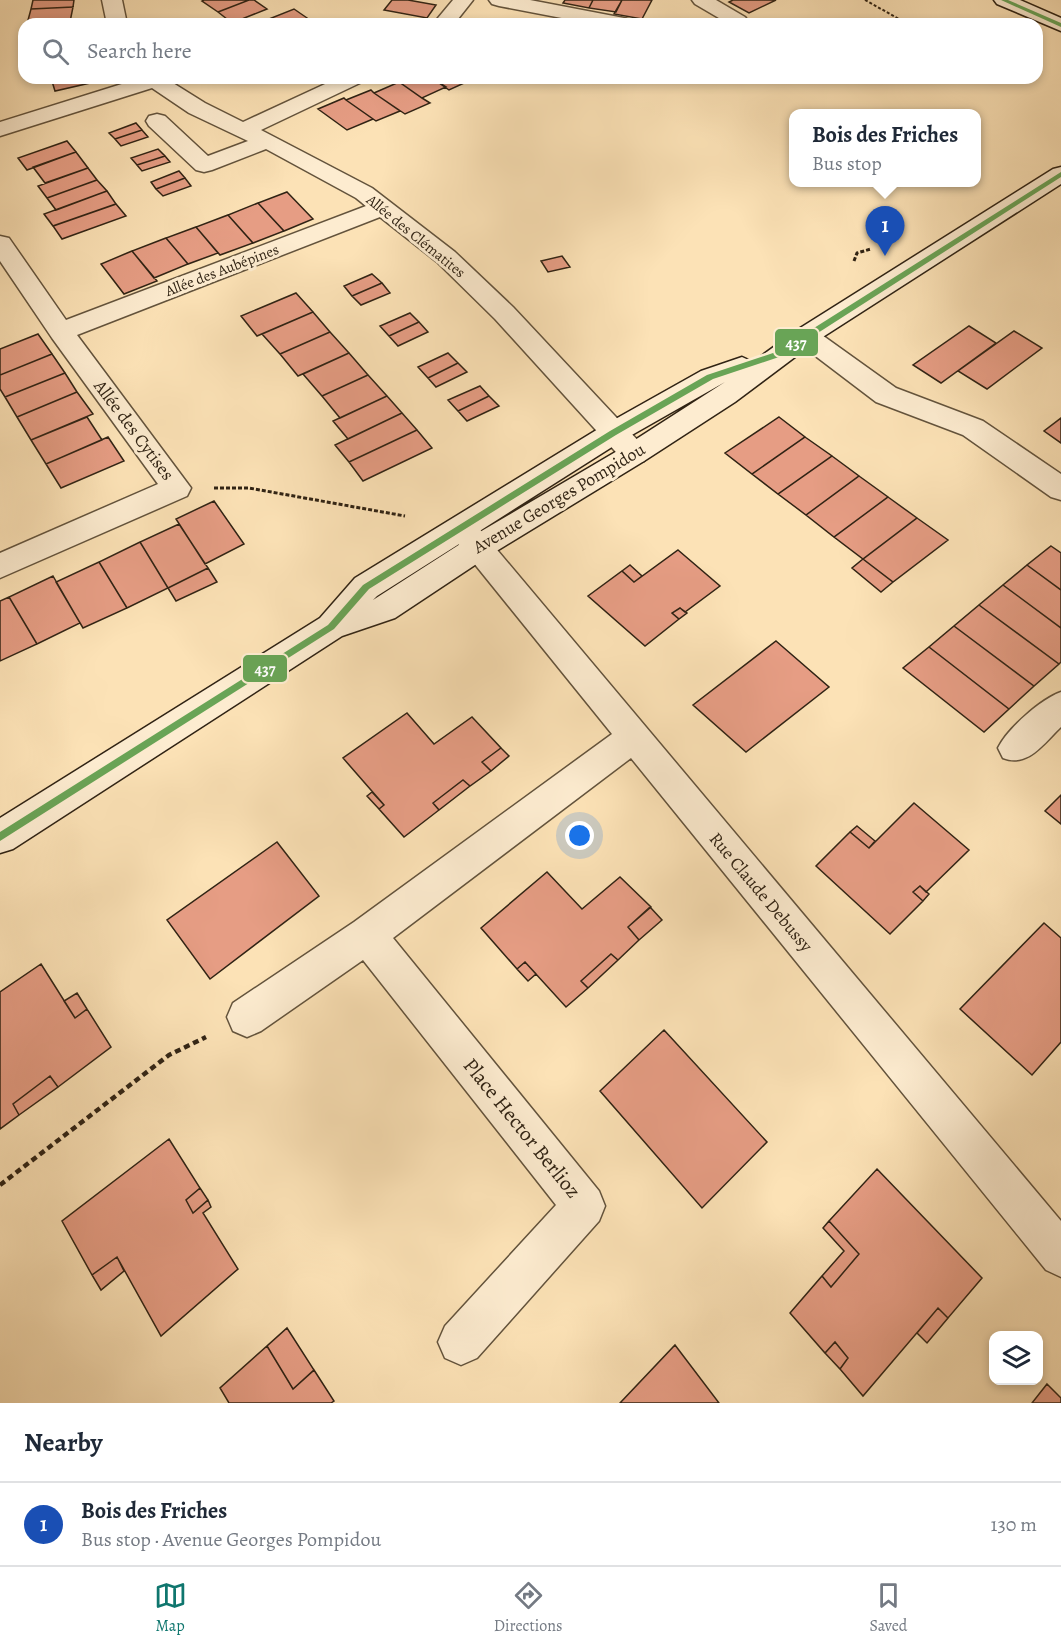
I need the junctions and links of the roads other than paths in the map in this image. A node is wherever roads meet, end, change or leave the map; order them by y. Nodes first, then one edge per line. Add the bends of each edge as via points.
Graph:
1 (112, 0) edge
2 (463, 0) edge
3 (499, 0) edge
4 (702, 0) edge
5 (1004, 0) edge
6 (116, 18) edge
7 (448, 18) edge
8 (593, 18) edge
9 (733, 18) edge
10 (1061, 25) edge
11 (140, 84) edge
12 (158, 84) edge
13 (308, 84) edge
14 (341, 84) edge
15 (321, 93) junction
16 (157, 121) dead end
17 (0, 129) edge
18 (253, 135) junction
19 (1061, 174) edge
20 (382, 208) junction
21 (0, 243) edge
22 (61, 332) junction
23 (806, 336) junction
24 (779, 354) junction
25 (613, 434) junction
26 (634, 454) junction
27 (1061, 489) edge
28 (470, 537) junction
29 (0, 566) edge
30 (1061, 706) edge
31 (633, 737) junction
32 (1015, 748) dead end
33 (0, 837) edge
34 (367, 935) junction
35 (247, 1017) road end
36 (1061, 1255) edge
37 (461, 1342) dead end

1 - 6 street
2 - 7 street
3 - 8 street
4 - 9 street
5 - 10 street
11 - 17 street
12 - 18 street, Allée des Clématites
13 - 15 street
14 - 15 street
15 - 18 street
16 - 18 street via 204,165 253,148
18 - 20 street, Allée des Clématites via 364,194
19 - 23 street, Avenue Georges Pompidou
20 - 22 street, Allée des Aubépines
20 - 25 street, Allée des Clématites via 446,257 488,297
21 - 22 street, Allée des Cytises
22 - 29 street, Allée des Cytises via 177,488
23 - 24 street, Avenue Georges Pompidou
23 - 27 street via 886,395 973,428
24 - 25 street, Avenue Georges Pompidou via 710,376
24 - 26 street, Avenue Georges Pompidou
25 - 26 street, Allée des Clématites
25 - 28 street, Avenue Georges Pompidou
26 - 28 street, Avenue Georges Pompidou
28 - 31 street, Rue Claude Debussy
28 - 33 street, Avenue Georges Pompidou via 384,609 331,627
30 - 32 street
31 - 34 street
31 - 36 street, Rue Claude Debussy
34 - 35 street
34 - 37 street, Place Hector Berlioz via 584,1206

